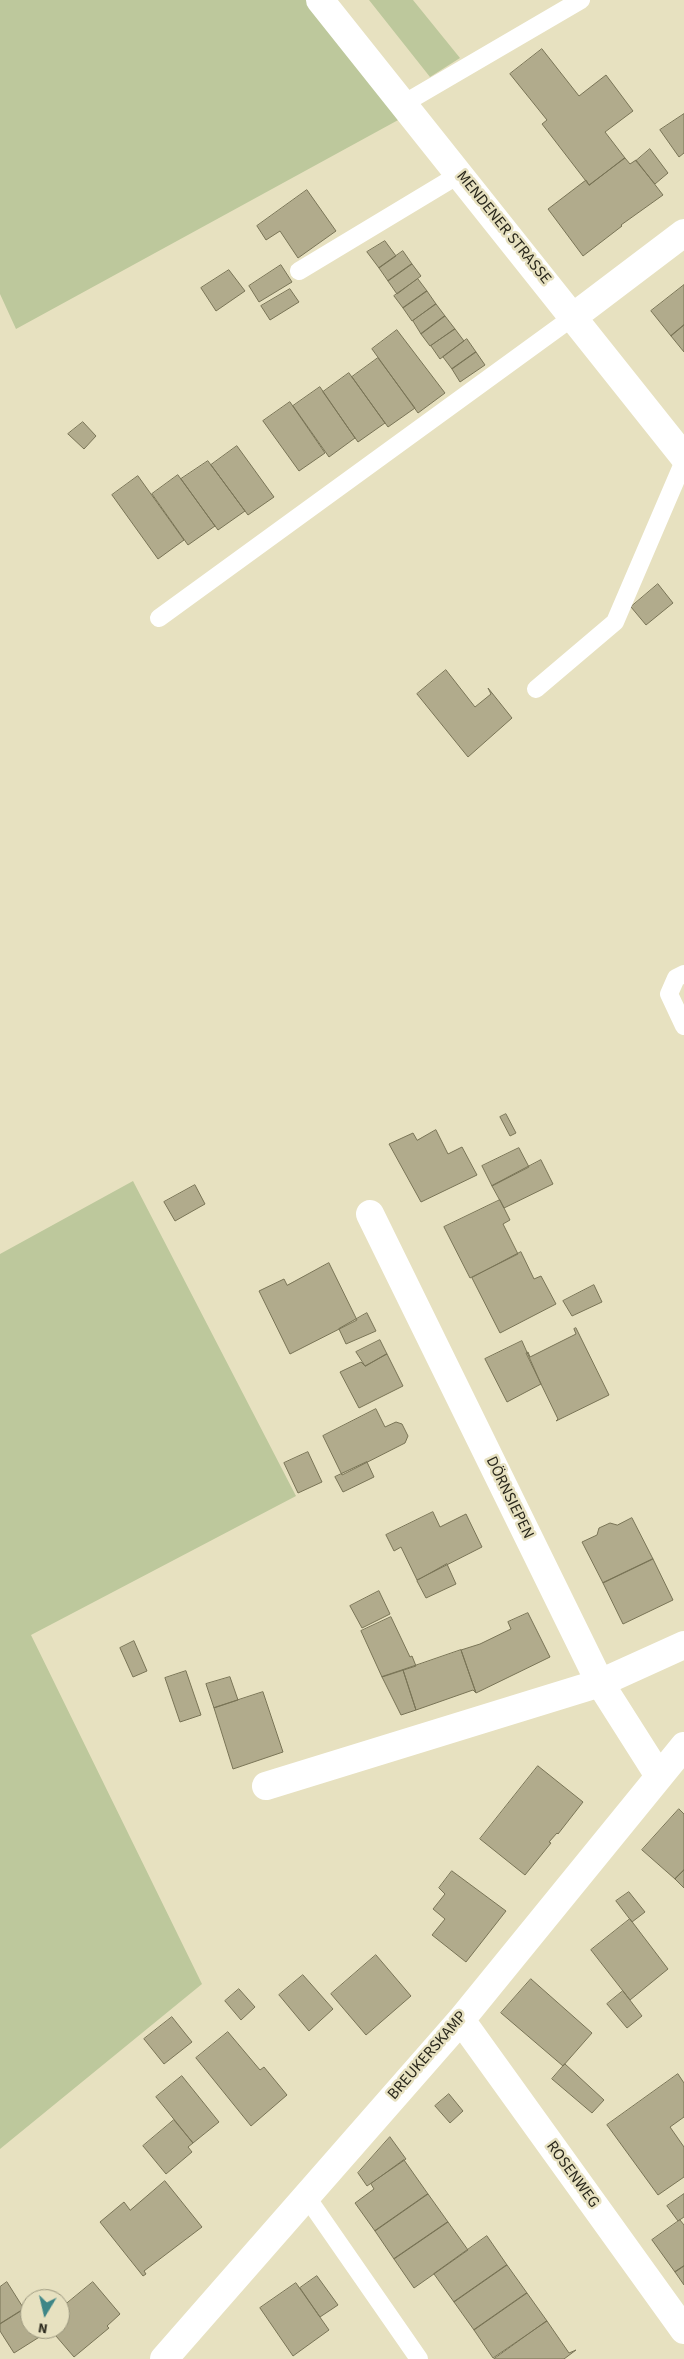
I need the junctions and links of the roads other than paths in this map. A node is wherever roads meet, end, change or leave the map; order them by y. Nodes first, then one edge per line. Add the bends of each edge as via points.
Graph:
1 (320, 0) edge
2 (581, 0) edge
3 (403, 104) junction
4 (460, 174) junction
5 (684, 232) edge
6 (299, 271) dead end
7 (573, 316) junction
8 (684, 459) edge
9 (159, 618) dead end
10 (536, 689) dead end
11 (684, 974) edge
12 (684, 1026) edge
13 (370, 1214) dead end
14 (684, 1645) edge
15 (600, 1683) junction
16 (684, 1746) edge
17 (659, 1776) junction
18 (266, 1786) dead end
19 (461, 2020) junction
20 (306, 2196) junction
21 (684, 2330) edge
22 (164, 2359) edge
23 (419, 2359) edge

1 - 3 street, MENDENER STRASSE
2 - 3 lane
3 - 4 street, MENDENER STRASSE
4 - 6 lane
4 - 7 street, MENDENER STRASSE
5 - 7 street
7 - 8 street, MENDENER STRASSE
7 - 9 lane
8 - 10 lane via 615,622
11 - 12 lane via 676,978 670,994
13 - 15 street, DÖRNSIEPEN
14 - 15 street
15 - 17 street, DÖRNSIEPEN
15 - 18 street
16 - 17 street, BREUKERSKAMP
17 - 19 street, BREUKERSKAMP
19 - 20 street, BREUKERSKAMP
19 - 21 street, ROSENWEG
20 - 22 street, BREUKERSKAMP
20 - 23 lane

